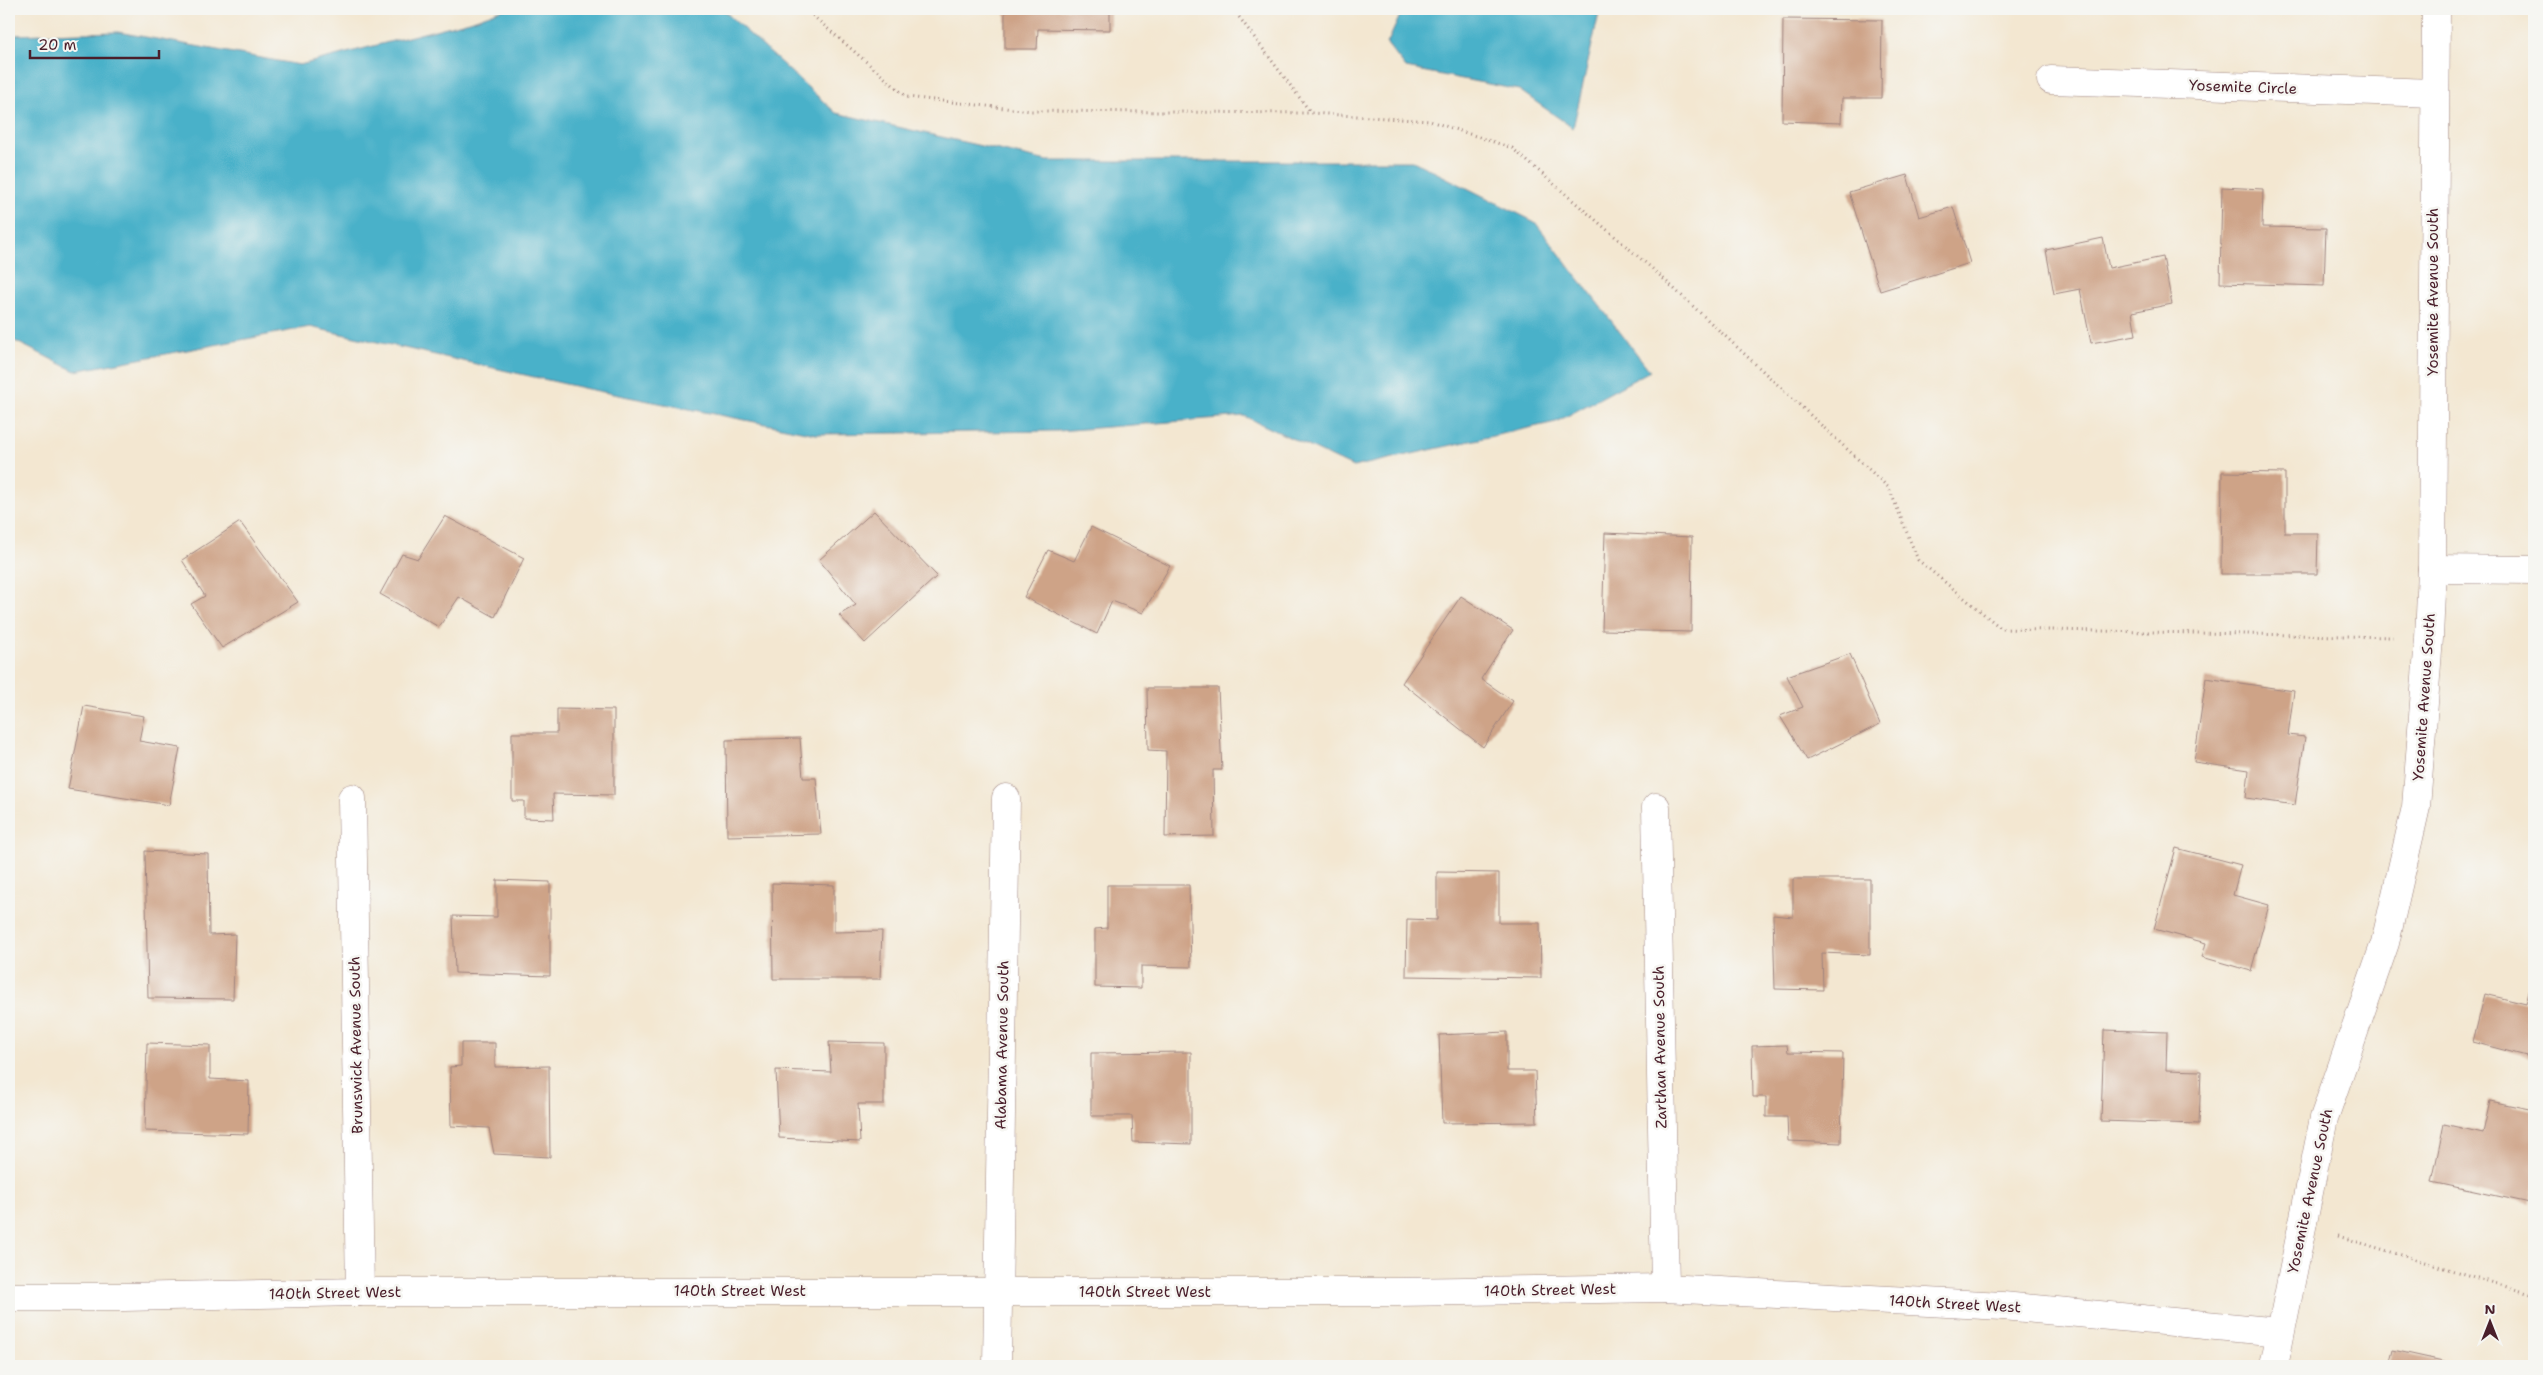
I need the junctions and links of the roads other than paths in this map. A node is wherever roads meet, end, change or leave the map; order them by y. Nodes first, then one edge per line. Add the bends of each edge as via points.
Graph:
1 (2436, 9) edge
2 (2051, 80) dead end
3 (2434, 93) junction
4 (2432, 569) junction
5 (2534, 570) edge
6 (352, 798) dead end
7 (1006, 798) dead end
8 (1656, 807) dead end
9 (1665, 1288) junction
10 (360, 1292) junction
11 (998, 1292) junction
12 (9, 1297) edge
13 (2280, 1332) junction
14 (997, 1366) edge
15 (2274, 1366) edge

1 - 3 street, Yosemite Avenue South
2 - 3 street, Yosemite Circle
3 - 4 street, Yosemite Avenue South
4 - 5 street
4 - 13 street, Yosemite Avenue South via 2416,807 2385,943 2324,1118
6 - 10 street, Brunswick Avenue South
7 - 11 street, Alabama Avenue South
8 - 9 street, Zarthan Avenue South
9 - 11 street, 140th Street West
9 - 13 street, 140th Street West via 2003,1306
10 - 11 street, 140th Street West
10 - 12 street, 140th Street West
11 - 14 street, Alabama Avenue South
13 - 15 street, Yosemite Avenue South

